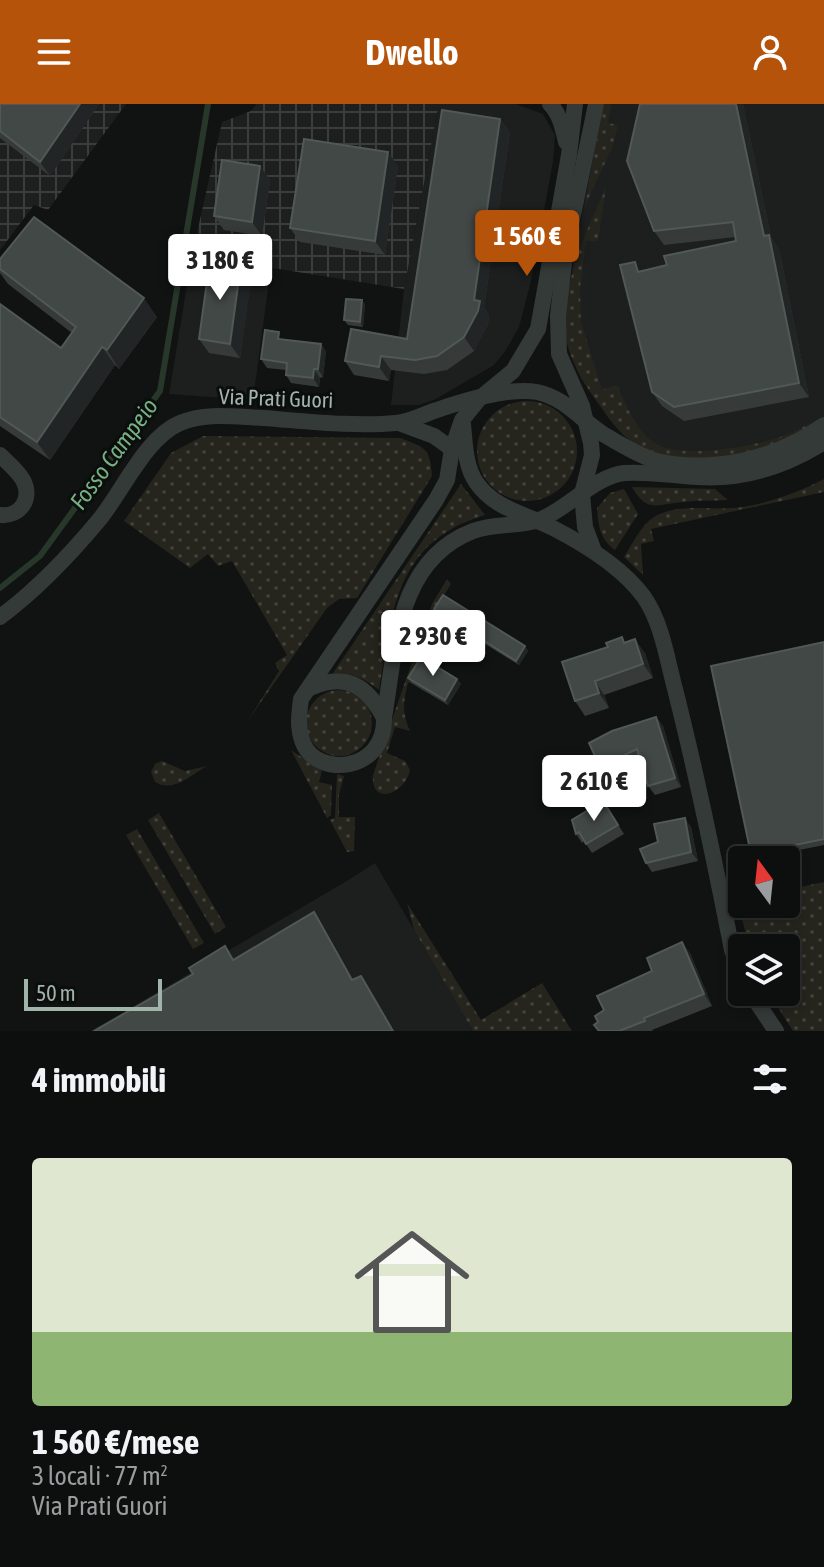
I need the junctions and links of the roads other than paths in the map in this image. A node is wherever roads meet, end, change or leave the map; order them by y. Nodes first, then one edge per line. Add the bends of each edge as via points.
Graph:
1 (550, 104) edge
2 (575, 104) edge
3 (596, 104) edge
4 (569, 155) junction
5 (565, 254) junction
6 (479, 399) junction
7 (462, 420) junction
8 (399, 423) junction
9 (588, 424) junction
10 (824, 425) edge
11 (824, 442) edge
12 (452, 449) junction
13 (0, 455) edge
14 (582, 494) junction
15 (0, 515) edge
16 (537, 521) junction
17 (594, 551) junction
18 (0, 617) edge
19 (310, 688) junction
20 (384, 718) junction
21 (729, 934) edge
22 (759, 1006) edge
23 (776, 1031) edge

1 - 4 street
2 - 4 street, Via Prati Guori
2 - 5 street via 579,129 564,225
3 - 5 street
4 - 6 street, Via Prati Guori via 538,329 513,371
5 - 9 street via 559,354
6 - 7 street, Via Prati Guori
6 - 8 street, Via Prati Guori
6 - 9 street via 537,392 572,408
7 - 12 street, Via Prati Guori
7 - 16 street via 475,480 495,501
8 - 12 street, Via Prati Guori
8 - 18 street, Via Prati Guori via 226,416 175,425 156,439 68,556
9 - 10 street via 655,460 711,464 760,457
9 - 14 street via 592,455
11 - 14 street via 773,467 737,476 623,473
12 - 19 street, Via Prati Guori via 447,480 436,500
13 - 15 street via 24,481 27,492 16,513
14 - 16 street
14 - 17 street
16 - 17 street
16 - 20 street, Via Prati Guori via 474,530 437,552 417,577 404,605
17 - 21 street via 632,583 653,611 692,755
19 - 20 street via 322,682 352,683 375,700
19 - 20 street, Via Prati Guori via 301,699 298,728 304,747 320,761 341,765 365,760 385,733
22 - 23 street

